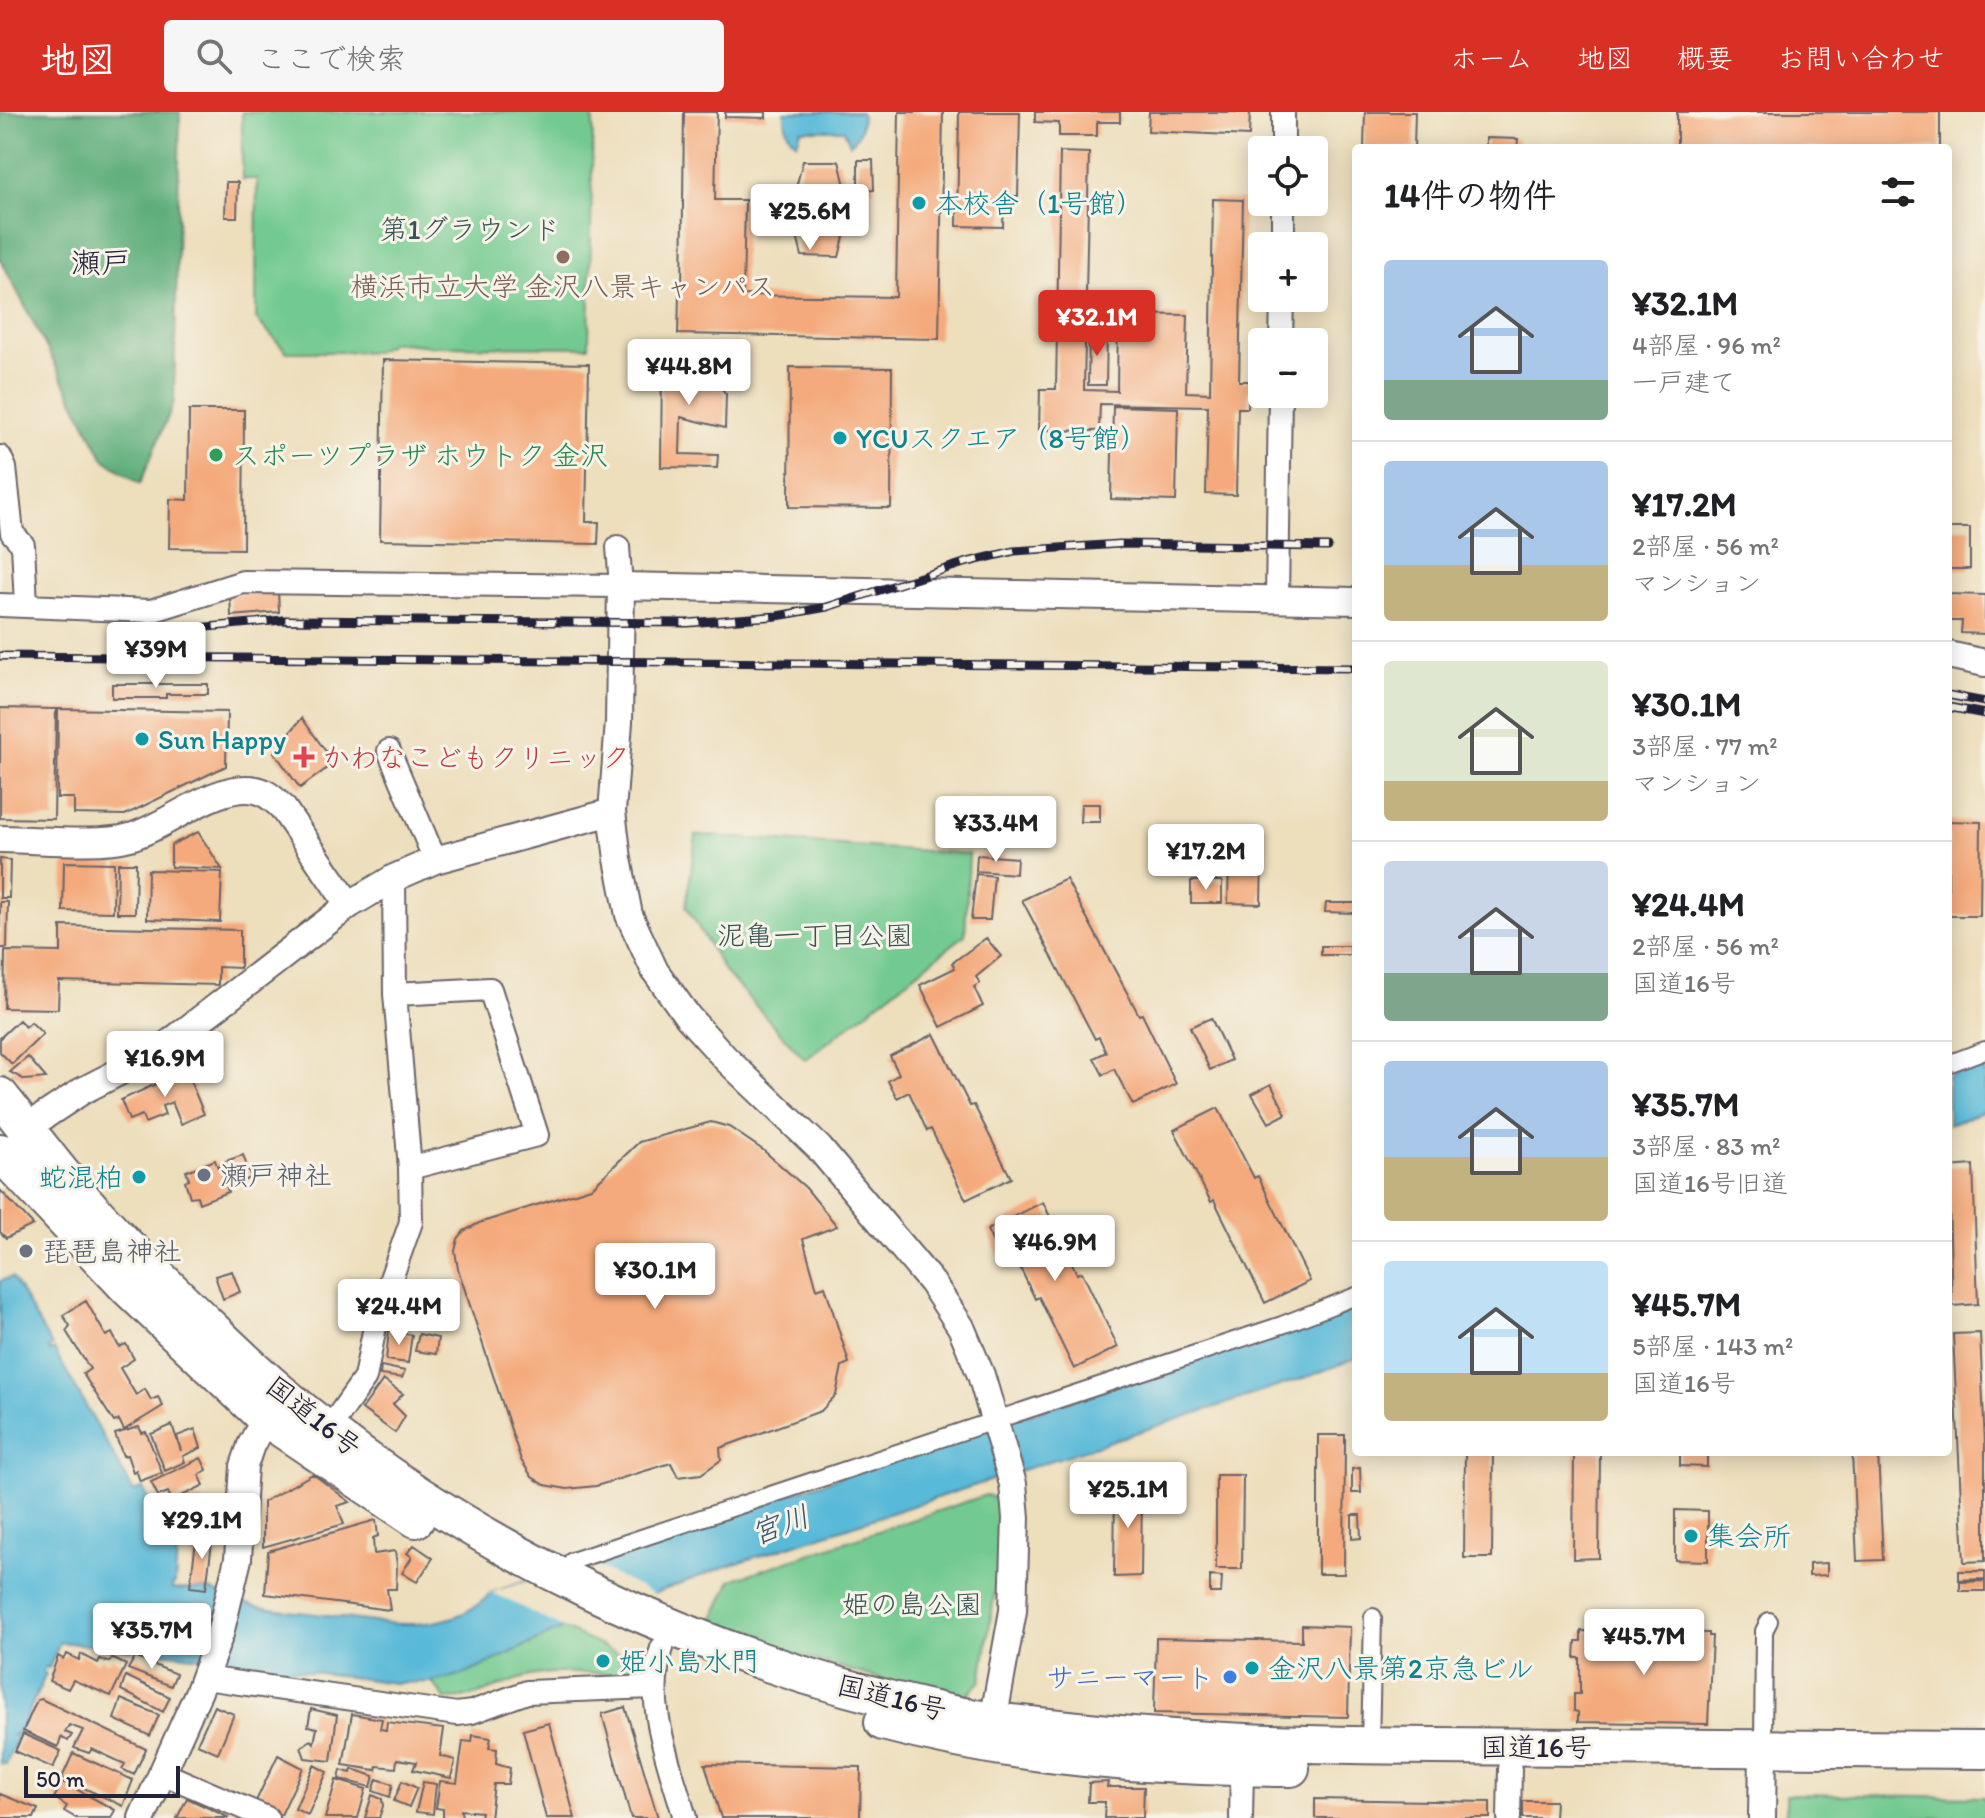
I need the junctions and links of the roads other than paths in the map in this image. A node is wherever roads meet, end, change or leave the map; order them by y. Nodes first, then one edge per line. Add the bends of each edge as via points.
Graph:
1 (1283, 112) edge
2 (1283, 136) edge
3 (1280, 408) edge
4 (0, 457) edge
5 (618, 547) dead end
6 (621, 586) junction
7 (1277, 600) junction
8 (1352, 601) edge
9 (0, 605) edge
10 (26, 605) junction
11 (1952, 656) edge
12 (1985, 663) edge
13 (389, 751) dead end
14 (612, 812) junction
15 (0, 839) edge
16 (435, 860) junction
17 (394, 878) junction
18 (349, 905) junction
19 (395, 994) junction
20 (1985, 1050) edge
21 (1952, 1062) edge
22 (0, 1096) edge
23 (13, 1140) edge
24 (410, 1168) junction
25 (1352, 1298) edge
26 (272, 1405) junction
27 (996, 1423) junction
28 (329, 1429) junction
29 (550, 1572) junction
30 (612, 1614) junction
31 (1373, 1617) dead end
32 (1769, 1621) dead end
33 (662, 1648) junction
34 (208, 1669) junction
35 (653, 1687) junction
36 (991, 1733) junction
37 (1370, 1745) junction
38 (1985, 1750) edge
39 (1762, 1760) junction
40 (1242, 1768) junction
41 (1510, 1769) junction
42 (162, 1773) junction
43 (1985, 1773) edge
44 (142, 1818) edge
45 (267, 1818) edge
46 (685, 1818) edge
47 (1241, 1818) edge
48 (1509, 1818) edge
49 (1762, 1818) edge

1 - 2 street
3 - 7 street
4 - 10 street via 12,533 23,545
5 - 6 street
6 - 7 street
6 - 10 street via 243,582 151,611
6 - 14 street
7 - 8 street
9 - 10 street
11 - 12 street
13 - 16 street
14 - 16 street
14 - 27 street via 629,915 655,971 688,1017 819,1148 932,1283 961,1327
15 - 18 street via 131,837 219,796 256,790 282,807
16 - 17 street
17 - 18 street
17 - 19 street
18 - 23 street via 158,1052 82,1091
19 - 24 street
19 - 24 street via 490,989 537,1135
20 - 21 street
22 - 23 highway, 国道16号
23 - 26 highway, 国道16号 via 79,1193
24 - 28 street via 411,1222 376,1321 365,1378
25 - 27 street
26 - 28 highway, 国道16号
26 - 29 highway, 国道16号 via 381,1498
26 - 34 street via 244,1466 238,1559
27 - 29 street
27 - 36 street via 1016,1518 1013,1611
28 - 29 highway, 国道16号 via 399,1480
29 - 30 highway, 国道16号
30 - 33 highway, 国道16号
30 - 36 highway, 国道16号 via 862,1692 944,1712
31 - 37 street
32 - 39 street via 1764,1631
33 - 35 street
33 - 36 highway, 国道16号 via 857,1716 939,1737
34 - 35 street via 457,1714 527,1692
34 - 42 street
35 - 46 street
36 - 37 highway, 国道16号
36 - 40 highway, 国道16号 via 1111,1763
37 - 39 highway, 国道16号
38 - 39 highway, 国道16号
39 - 41 highway, 国道16号
39 - 43 highway, 国道16号
39 - 49 street
40 - 41 highway, 国道16号
40 - 47 street
41 - 48 street
42 - 44 street
42 - 45 street

